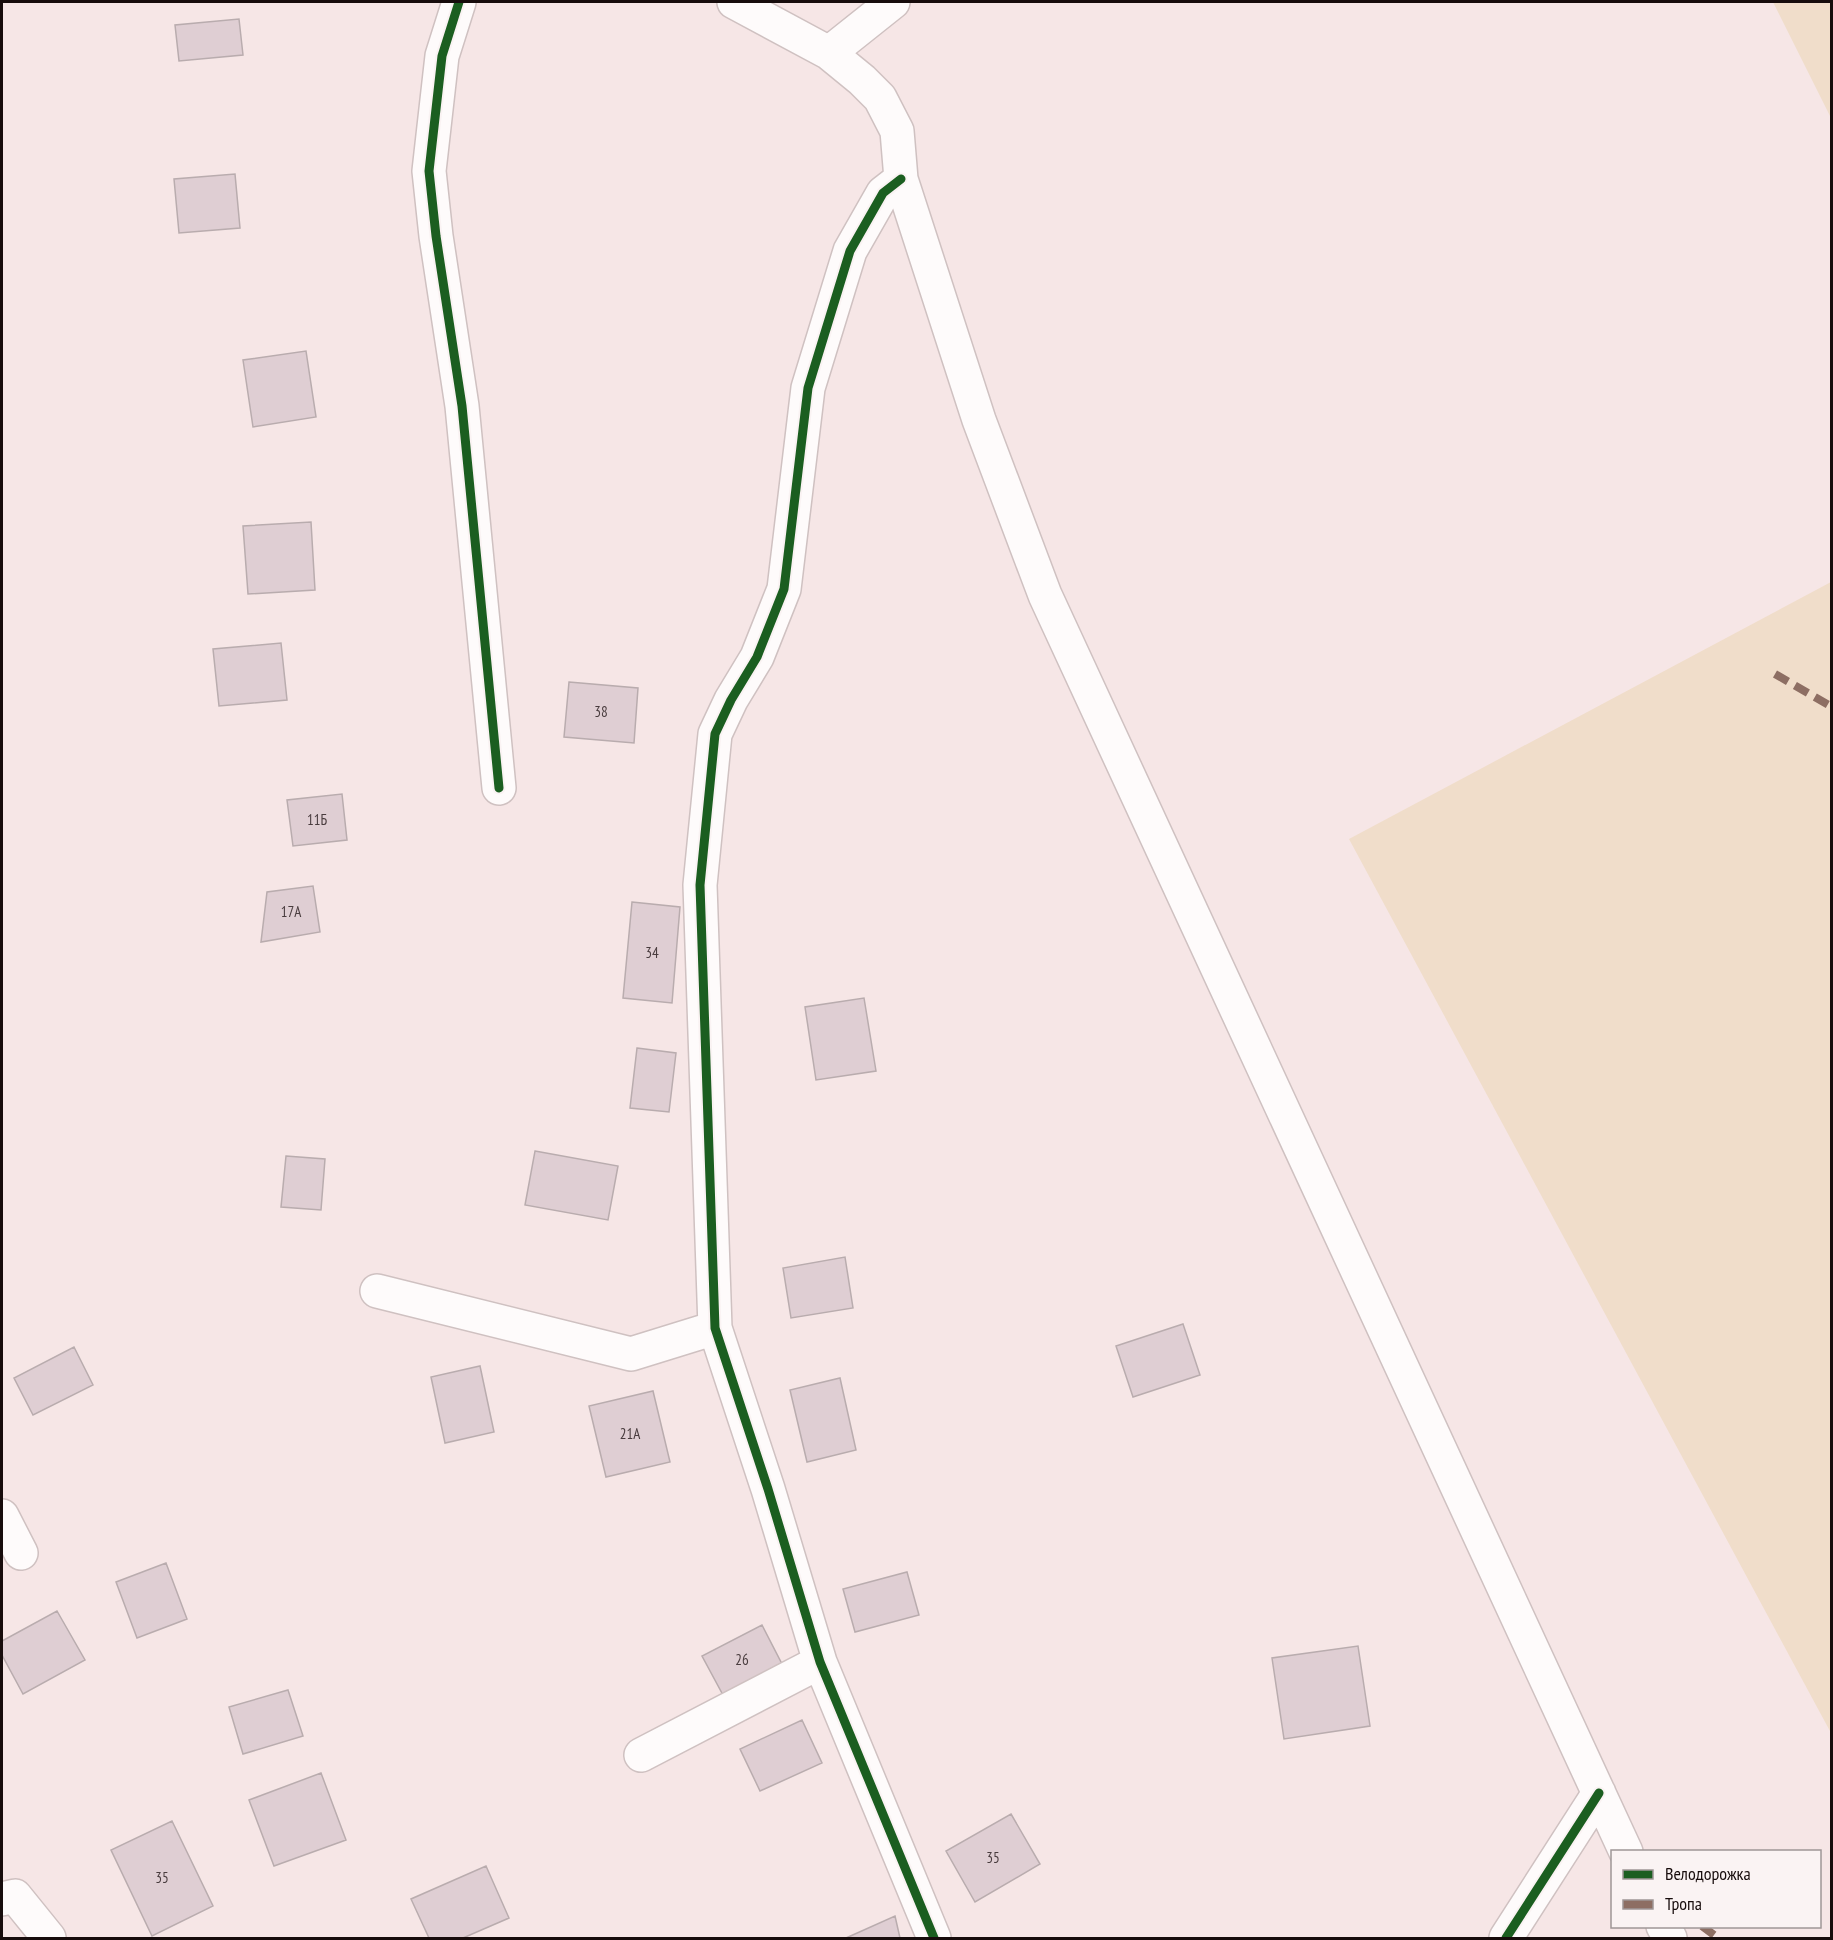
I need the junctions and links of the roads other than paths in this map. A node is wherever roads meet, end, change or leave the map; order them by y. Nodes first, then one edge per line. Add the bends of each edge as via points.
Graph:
1 (459, 2) edge
2 (734, 2) edge
3 (893, 2) edge
4 (829, 53) junction
5 (901, 179) junction
6 (500, 789) dead end
7 (377, 1291) dead end
8 (715, 1328) junction
9 (2, 1516) edge
10 (21, 1553) dead end
11 (820, 1662) junction
12 (641, 1755) dead end
13 (1599, 1794) junction
14 (1626, 1850) edge
15 (2, 1899) edge
16 (49, 1938) edge
17 (934, 1938) edge
18 (1506, 1938) edge

1 - 6 street via 442,56 429,171 462,406
2 - 4 street
3 - 4 street
4 - 5 street via 880,98 897,131
5 - 8 street via 883,193 850,251 808,388 784,589 757,657 716,734 700,885
5 - 13 street via 980,420 1045,595
7 - 8 street via 631,1354
8 - 11 street
9 - 10 street
11 - 12 street
11 - 17 street
13 - 14 street
13 - 18 street
15 - 16 street via 15,1896

